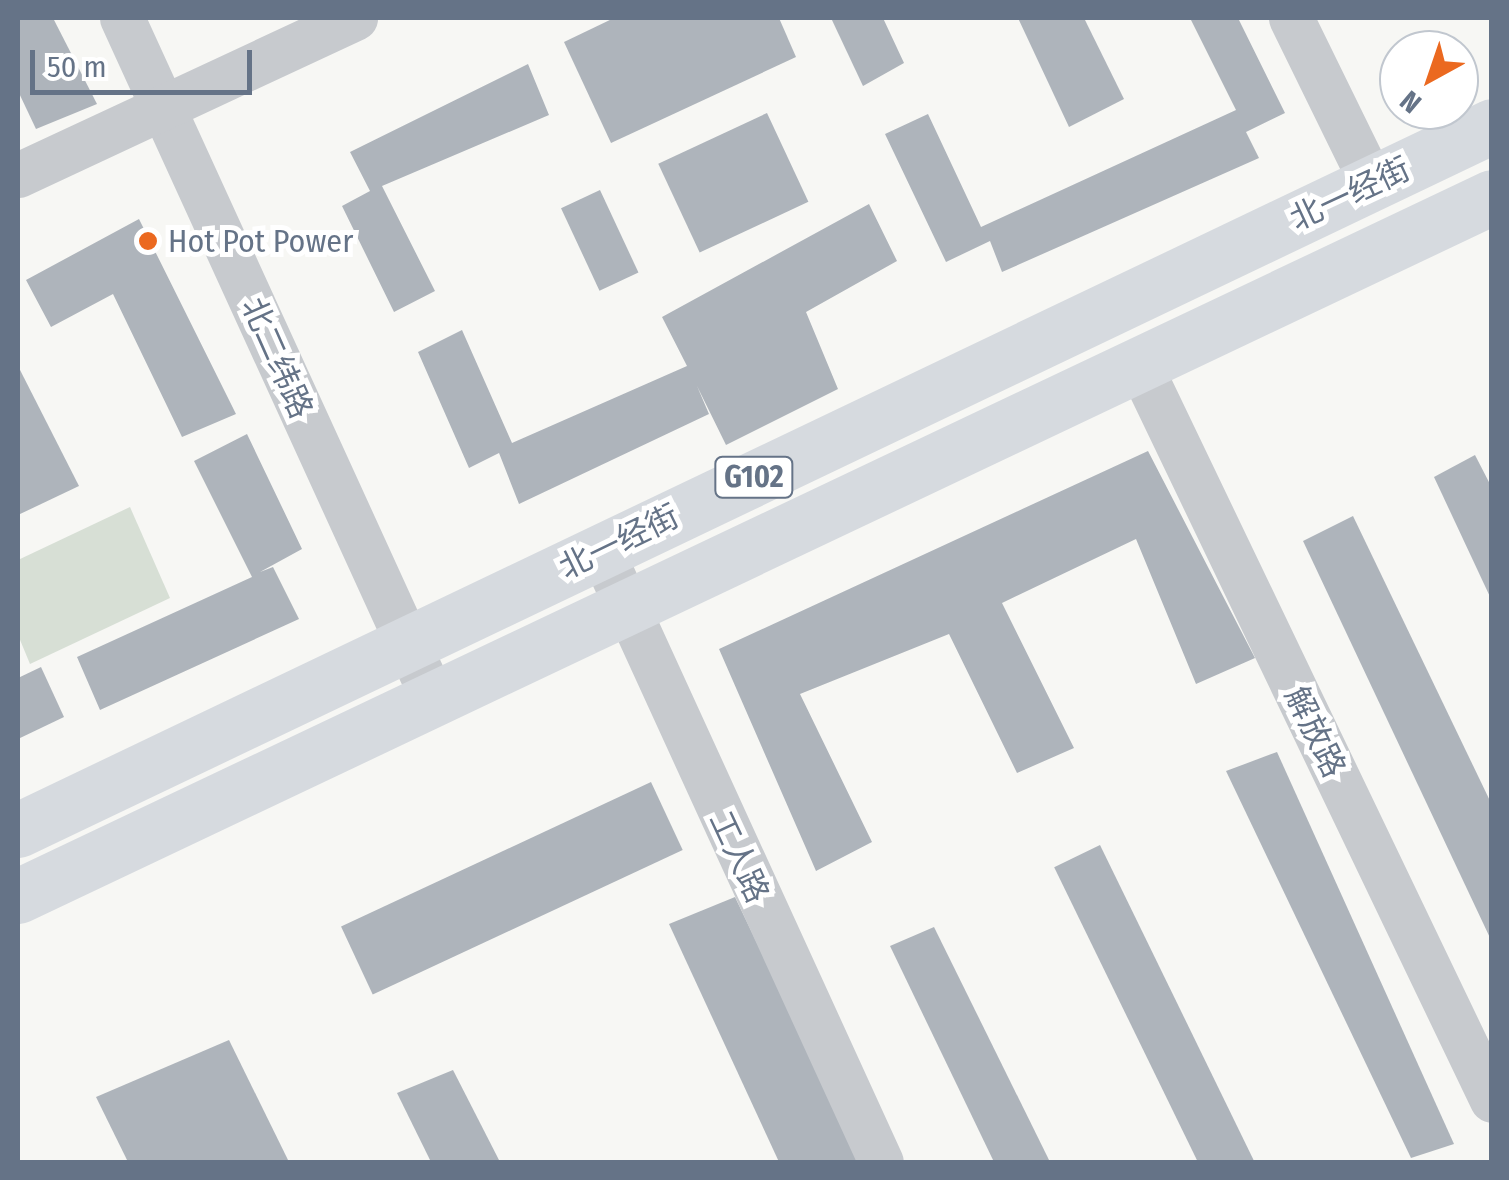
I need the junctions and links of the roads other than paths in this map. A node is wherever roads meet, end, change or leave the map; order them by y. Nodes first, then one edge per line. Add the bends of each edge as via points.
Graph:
1 (122, 18) edge
2 (355, 18) edge
3 (1291, 18) edge
4 (164, 102) junction
5 (1492, 126) edge
6 (18, 175) edge
7 (1372, 183) junction
8 (1492, 198) edge
9 (1139, 364) junction
10 (601, 550) junction
11 (623, 609) junction
12 (406, 646) junction
13 (433, 699) junction
14 (18, 830) edge
15 (18, 896) edge
16 (1492, 1100) edge
17 (882, 1162) edge

1 - 4 street, 北二纬路
2 - 4 street
3 - 7 street
4 - 6 street
4 - 12 street, 北二纬路
5 - 7 highway, 北一经街 / G102
7 - 10 highway, 北一经街 / G102
8 - 9 highway, 北一经街 / G102
9 - 11 highway, 北一经街 / G102
9 - 16 street, 解放路
10 - 11 street, 工人路
10 - 12 highway, 北一经街 / G102
11 - 13 highway, 北一经街 / G102
11 - 17 street, 工人路
12 - 13 street, 北二纬路
12 - 14 highway, 北一经街 / G102
13 - 15 highway, 北一经街 / G102

